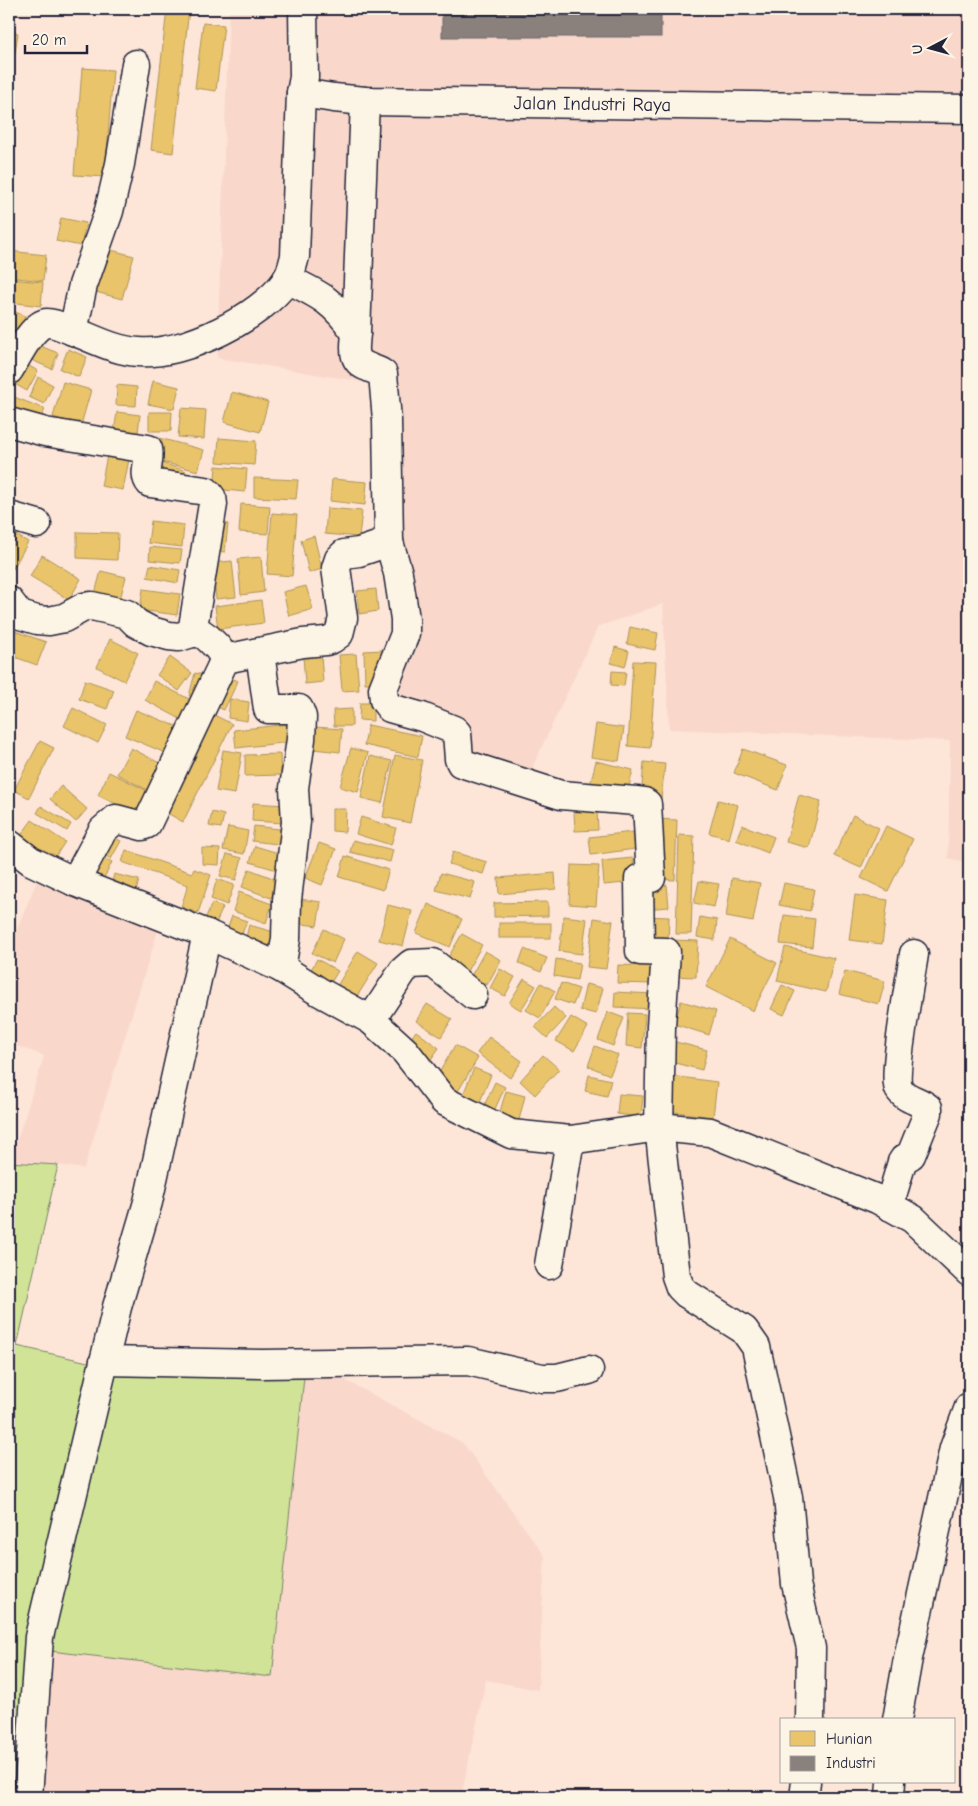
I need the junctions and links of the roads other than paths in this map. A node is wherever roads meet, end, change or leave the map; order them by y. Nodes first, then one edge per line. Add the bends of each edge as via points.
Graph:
1 (303, 9) edge
2 (136, 64) dead end
3 (301, 93) junction
4 (365, 101) junction
5 (969, 109) edge
6 (287, 279) junction
7 (73, 331) junction
8 (356, 333) junction
9 (9, 370) edge
10 (9, 422) edge
11 (9, 516) edge
12 (37, 524) dead end
13 (389, 542) junction
14 (9, 601) edge
15 (192, 633) junction
16 (260, 653) junction
17 (225, 659) junction
18 (9, 844) edge
19 (75, 882) junction
20 (207, 934) junction
21 (914, 954) dead end
22 (281, 968) junction
23 (473, 995) dead end
24 (371, 1020) junction
25 (659, 1127) junction
26 (570, 1140) junction
27 (889, 1206) junction
28 (549, 1265) dead end
29 (969, 1272) edge
30 (104, 1361) junction
31 (589, 1370) dead end
32 (969, 1407) edge
33 (810, 1718) edge
34 (897, 1718) edge
35 (806, 1784) edge
36 (891, 1784) edge
37 (28, 1797) edge
38 (804, 1797) edge
39 (890, 1797) edge

1 - 3 street via 304,77
2 - 7 street via 109,211 83,285
3 - 4 street, Jalan Industri Raya
3 - 6 street via 295,256
4 - 5 street, Jalan Industri Raya
4 - 8 street
6 - 7 street via 271,300 221,332 173,350 140,353
6 - 8 street via 328,300
7 - 9 street via 45,322 40,325
8 - 13 street via 354,356 358,363 383,374
10 - 15 street via 44,432 148,449 146,476 150,483 210,494 213,504
11 - 12 street
13 - 16 street via 344,554 338,559 336,568 343,618 339,634 326,641
13 - 25 street via 398,574 405,634 383,689 386,704 454,730 460,762 561,795 647,804 651,878 639,879 640,951 666,952
14 - 15 street via 20,615 37,620 64,618 92,606 128,614 151,631 179,637
15 - 17 street via 208,638
16 - 17 street
16 - 22 street via 268,709 299,709 302,717 294,788 296,822
17 - 19 street via 147,824 142,826 116,820 108,824
18 - 19 street via 31,861
19 - 20 street
20 - 22 street
20 - 30 street via 148,1202
21 - 27 street via 897,1082 903,1094 928,1108 928,1113 911,1155 902,1162
22 - 24 street
23 - 24 street via 432,963 411,964
24 - 26 street via 405,1051 444,1101 512,1134
25 - 26 street
25 - 27 street via 723,1136
25 - 33 street via 676,1276 680,1287 744,1330 756,1347 788,1497 796,1584 811,1648
26 - 28 street
27 - 29 street via 913,1219
30 - 31 street via 262,1364 468,1361 542,1378 557,1378
30 - 37 street via 39,1637
32 - 34 street via 954,1448
35 - 38 street
36 - 39 street

